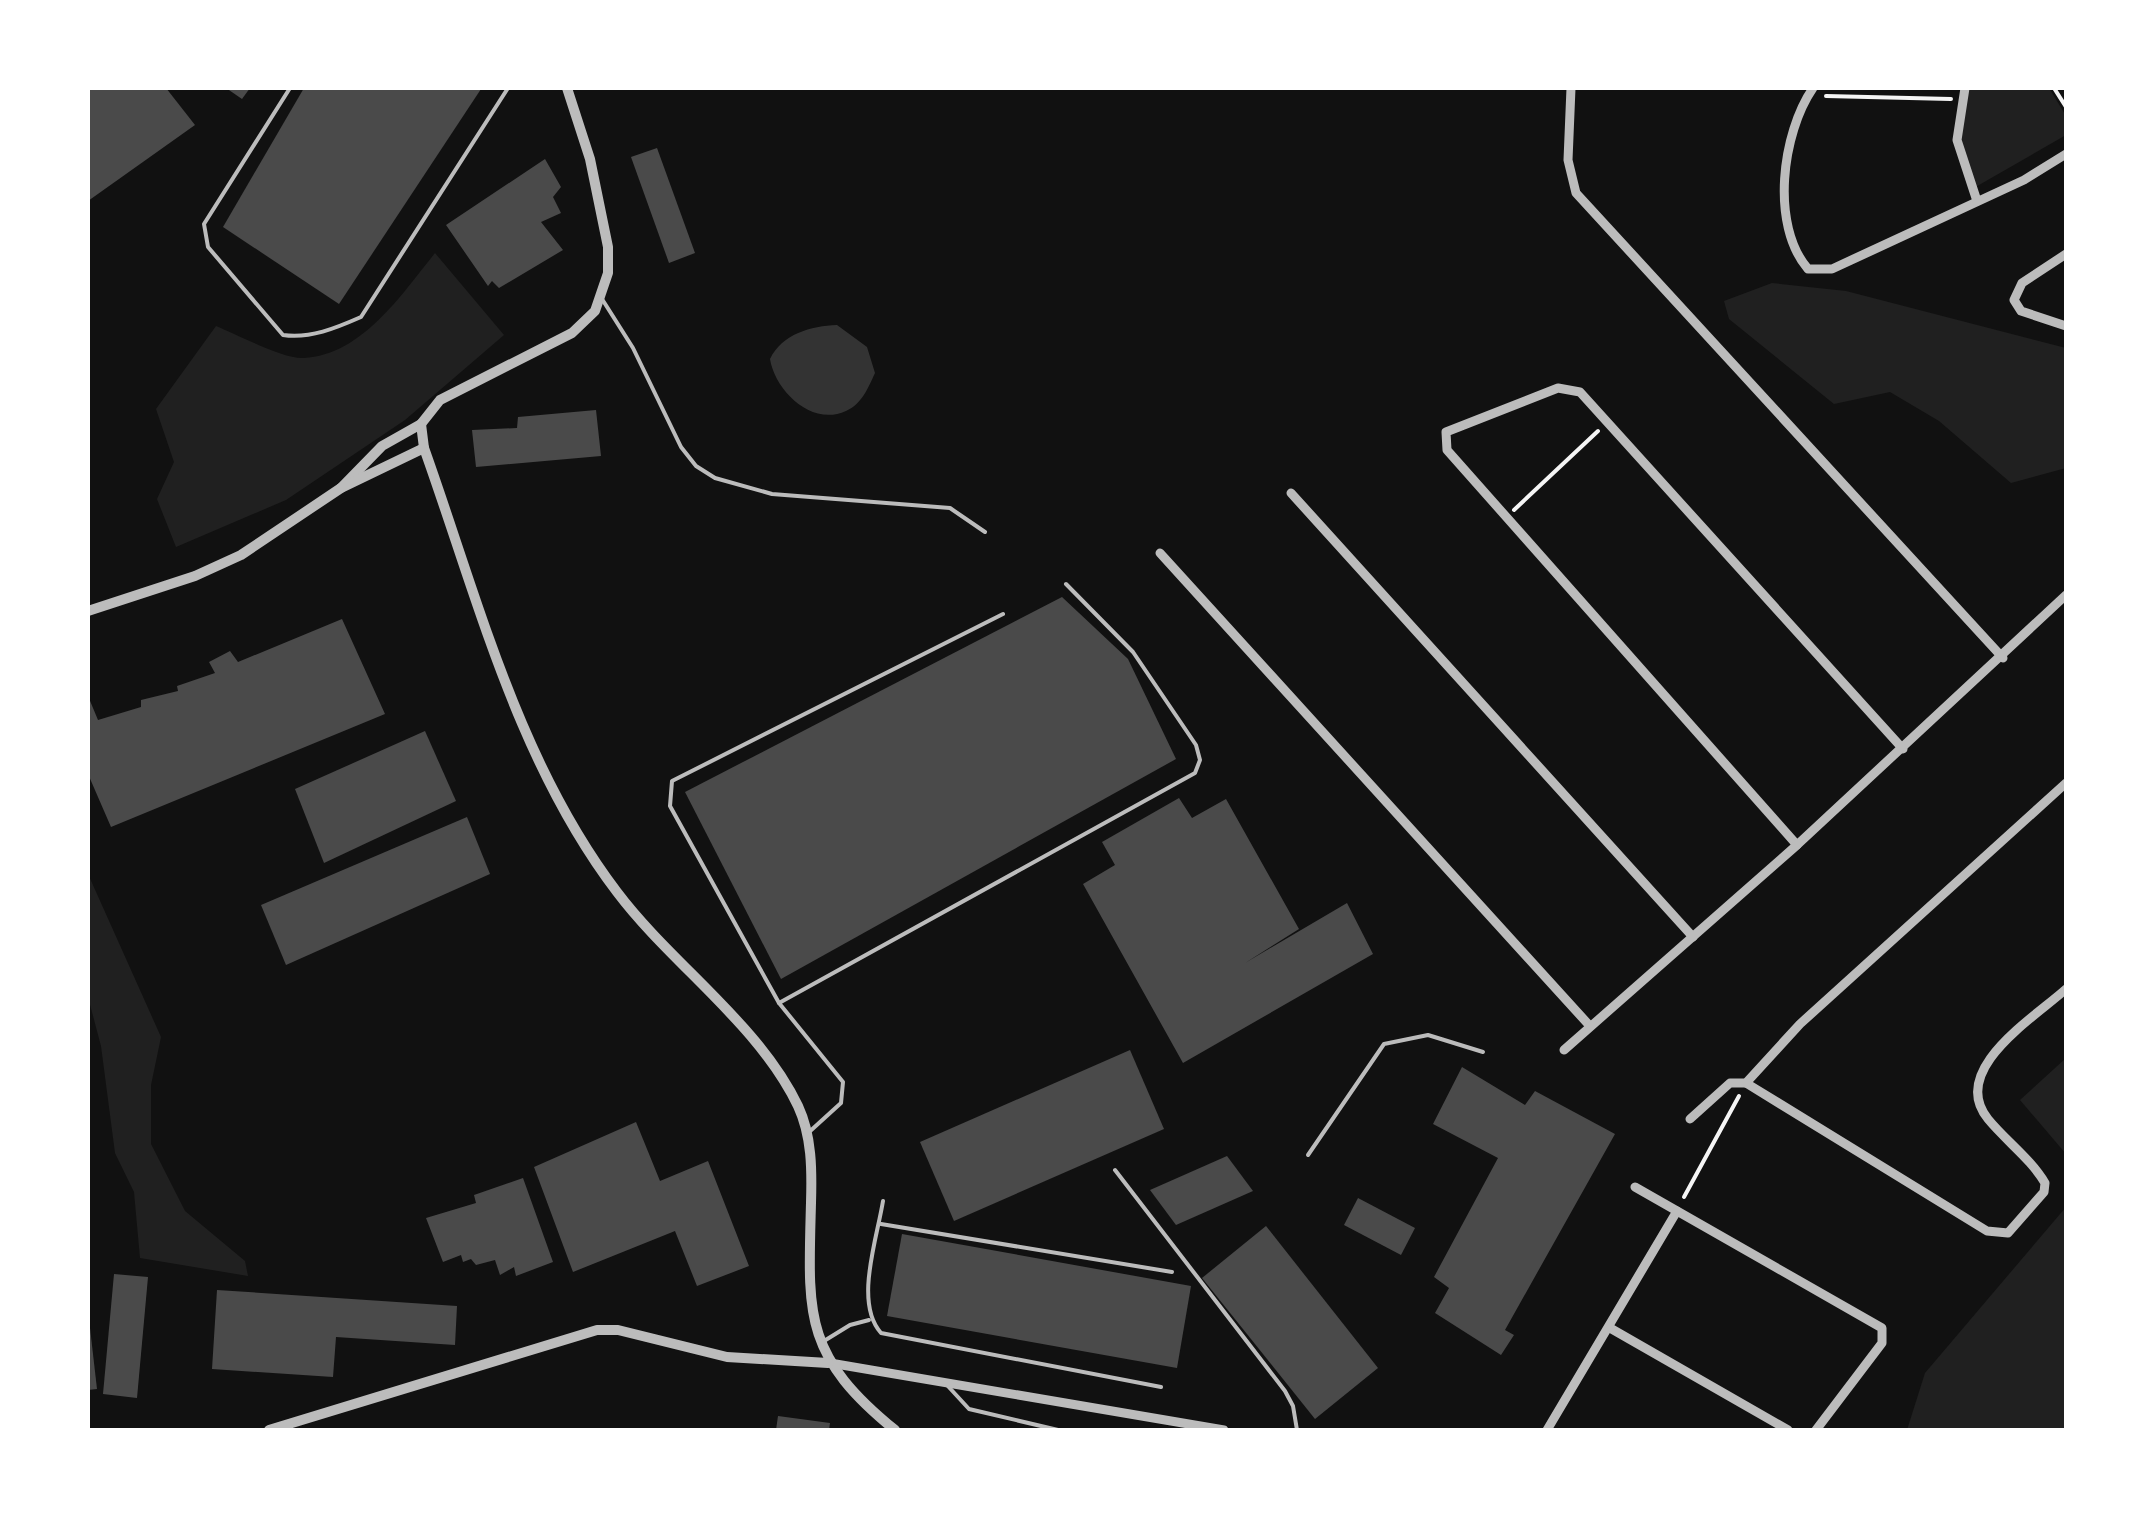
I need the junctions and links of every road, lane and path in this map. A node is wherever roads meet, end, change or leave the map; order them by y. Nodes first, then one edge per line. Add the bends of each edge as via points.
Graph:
1 (290, 88) edge
2 (508, 88) edge
3 (567, 88) edge
4 (1571, 88) edge
5 (1965, 88) edge
6 (2054, 88) edge
7 (1810, 92) edge
8 (1961, 100) junction
9 (2066, 107) edge
10 (2066, 154) edge
11 (1976, 202) junction
12 (2066, 254) edge
13 (602, 298) junction
14 (2066, 326) edge
15 (421, 424) junction
16 (1606, 424) junction
17 (424, 448) junction
18 (341, 488) junction
19 (1292, 493) dead end
20 (1505, 518) junction
21 (985, 532) dead end
22 (1160, 553) dead end
23 (1066, 584) dead end
24 (2066, 595) edge
25 (88, 611) edge
26 (1003, 614) dead end
27 (2003, 658) junction
28 (1902, 749) junction
29 (2066, 782) edge
30 (1796, 845) junction
31 (1694, 937) junction
32 (2066, 989) edge
33 (778, 1003) junction
34 (1589, 1025) junction
35 (1564, 1050) dead end
36 (1483, 1052) dead end
37 (1746, 1082) junction
38 (1690, 1120) dead end
39 (808, 1133) junction
40 (1308, 1154) dead end
41 (1115, 1170) dead end
42 (1635, 1187) dead end
43 (883, 1201) dead end
44 (1677, 1211) junction
45 (879, 1224) junction
46 (1172, 1272) dead end
47 (869, 1320) junction
48 (1610, 1328) junction
49 (821, 1344) junction
50 (828, 1363) junction
51 (945, 1383) junction
52 (1161, 1386) dead end
53 (269, 1430) edge
54 (896, 1430) edge
55 (1058, 1430) edge
56 (1224, 1430) edge
57 (1297, 1430) edge
58 (1547, 1430) edge
59 (1788, 1430) edge
60 (1816, 1430) edge

1 - 2 lane via 204,224 204,235 283,335 297,337 360,317
3 - 13 street via 604,214 608,274
4 - 27 street via 1568,160 1576,193
5 - 8 street
6 - 9 path
7 - 8 path
7 - 11 street via 1792,142 1785,214 1789,239 1808,269 1832,269
8 - 11 street via 1957,140
10 - 11 street
12 - 14 street via 2022,283 2014,300 2022,312
13 - 15 street via 588,322 458,389
13 - 21 lane via 681,447 714,478 772,494 950,508
15 - 17 street
15 - 18 street via 382,446
16 - 20 path
16 - 20 street via 1580,392 1558,388 1446,432 1446,450
16 - 28 street
17 - 18 street
17 - 39 street via 488,638 549,784 616,892 783,1080
18 - 25 street via 241,555
19 - 31 street
20 - 30 street
22 - 34 street
23 - 33 lane via 1132,652 1175,714 1196,745 1195,773
24 - 27 street
26 - 33 lane via 672,781 670,806
27 - 28 street
28 - 30 street
29 - 37 street via 1800,1024
30 - 31 street
31 - 34 street
32 - 37 street via 1978,1076 1977,1102 1986,1117 2045,1183 2008,1233 1987,1231
33 - 39 lane via 843,1082 841,1103
34 - 35 street
36 - 40 lane via 1428,1035 1384,1044
37 - 38 street via 1730,1083
37 - 44 path
39 - 49 street via 810,1296
41 - 57 lane via 1285,1391
42 - 44 street
43 - 45 lane
44 - 48 street
44 - 60 street via 1877,1321 1882,1343
45 - 46 lane
45 - 47 lane
47 - 49 lane
47 - 52 lane via 894,1338
48 - 58 street
48 - 59 street
49 - 50 street
50 - 51 street
50 - 53 street via 727,1358 597,1330
50 - 54 street
51 - 55 lane via 969,1409
51 - 56 street

